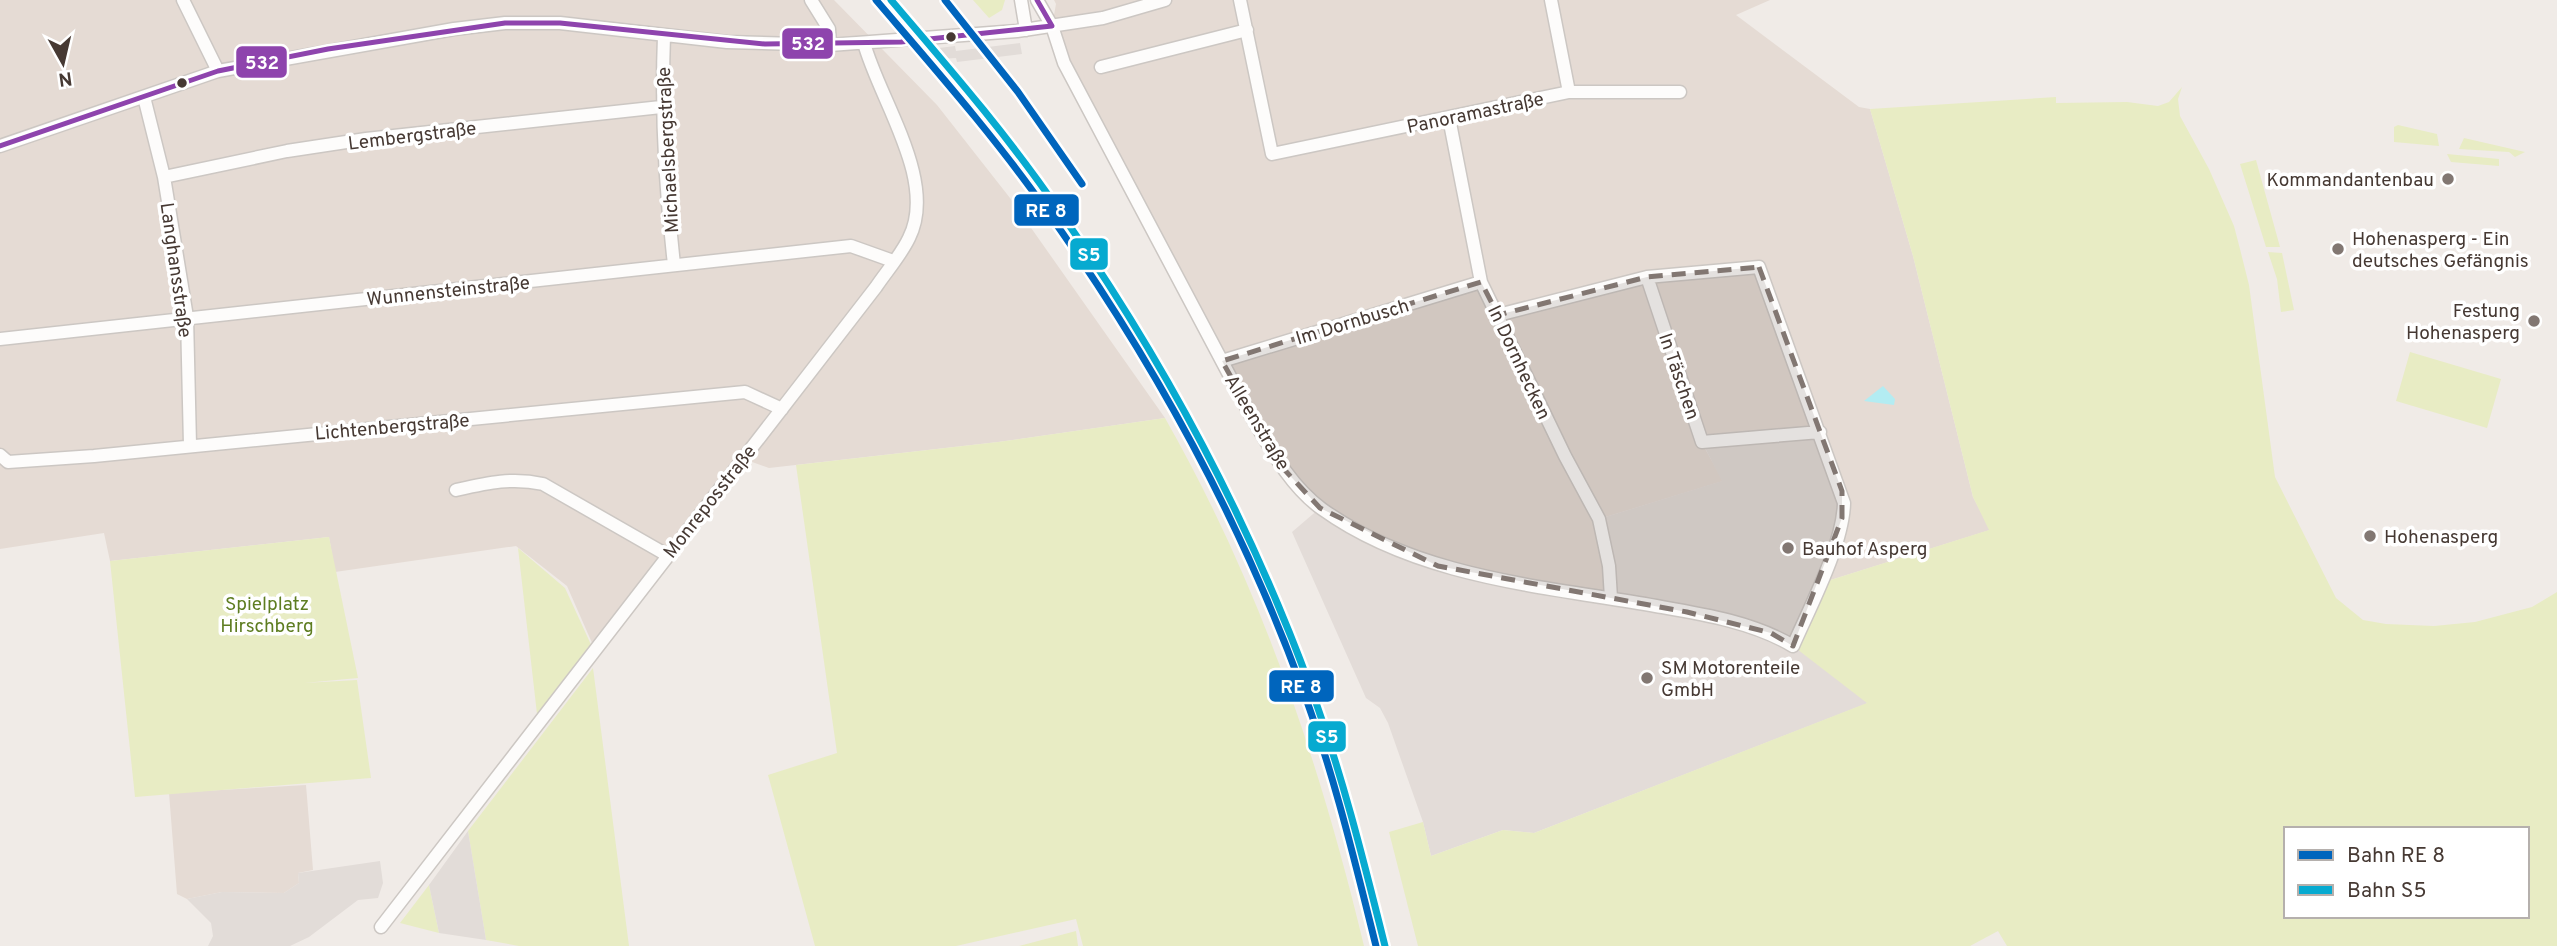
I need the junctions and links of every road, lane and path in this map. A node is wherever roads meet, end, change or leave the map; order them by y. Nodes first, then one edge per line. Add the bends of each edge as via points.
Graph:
1 (183, 0) edge
2 (811, 0) edge
3 (1021, 0) edge
4 (1037, 0) edge
5 (1165, 0) edge
6 (1240, 0) edge
7 (1551, 0) edge
8 (1052, 26) junction
9 (1026, 30) junction
10 (1247, 30) junction
11 (664, 36) junction
12 (864, 43) junction
13 (830, 45) junction
14 (1101, 67) dead end
15 (218, 71) junction
16 (1569, 92) junction
17 (1680, 92) dead end
18 (144, 97) junction
19 (661, 107) junction
20 (1449, 118) junction
21 (0, 146) edge
22 (164, 177) junction
23 (893, 261) junction
24 (674, 264) junction
25 (1647, 277) junction
26 (1481, 282) junction
27 (1498, 315) junction
28 (187, 317) junction
29 (0, 339) edge
30 (1222, 361) junction
31 (782, 409) junction
32 (1820, 432) junction
33 (190, 445) junction
34 (0, 455) edge
35 (456, 490) dead end
36 (667, 555) junction
37 (1611, 598) junction
38 (382, 927) dead end

1 - 15 street
2 - 13 street via 830,29
3 - 9 street
4 - 8 street, Alleenstraße
5 - 8 street via 1103,18
6 - 10 street
7 - 16 street
8 - 9 street
8 - 30 street, Alleenstraße via 1065,63
9 - 12 street
10 - 14 street
10 - 20 street, Panoramastraße via 1272,154
11 - 13 street
11 - 15 street via 560,23 505,23 328,49
11 - 19 street, Michaelsbergstraße
12 - 13 street
12 - 23 street, Monreposstraße via 915,183 917,208 910,237
15 - 18 street
16 - 17 street, Panoramastraße
16 - 20 street, Panoramastraße
18 - 21 street
18 - 22 street, Langhansstraße
19 - 22 street, Lembergstraße via 366,139
19 - 24 street, Michaelsbergstraße
20 - 26 street, In Dornhecken
22 - 28 street, Langhansstraße
23 - 24 street, Wunnensteinstraße via 851,246
23 - 31 street, Monreposstraße
24 - 28 street, Wunnensteinstraße
25 - 27 street
25 - 32 street via 1759,267
25 - 32 street, In Täschen via 1702,442
26 - 27 street, In Dornhecken
26 - 30 street, Im Dornbusch
27 - 37 street, In Dornhecken via 1599,519
28 - 29 street, Wunnensteinstraße
28 - 33 street, Langhansstraße
30 - 37 street, Alleenstraße via 1281,466 1320,508 1388,546 1438,566
31 - 33 street, Lichtenbergstraße via 745,392
31 - 36 street, Monreposstraße
32 - 37 street, Alleenstraße via 1842,491 1844,511 1821,583 1793,646 1772,633
33 - 34 street, Lichtenbergstraße via 8,462
35 - 36 street via 509,480 544,484
36 - 38 street, Monreposstraße

